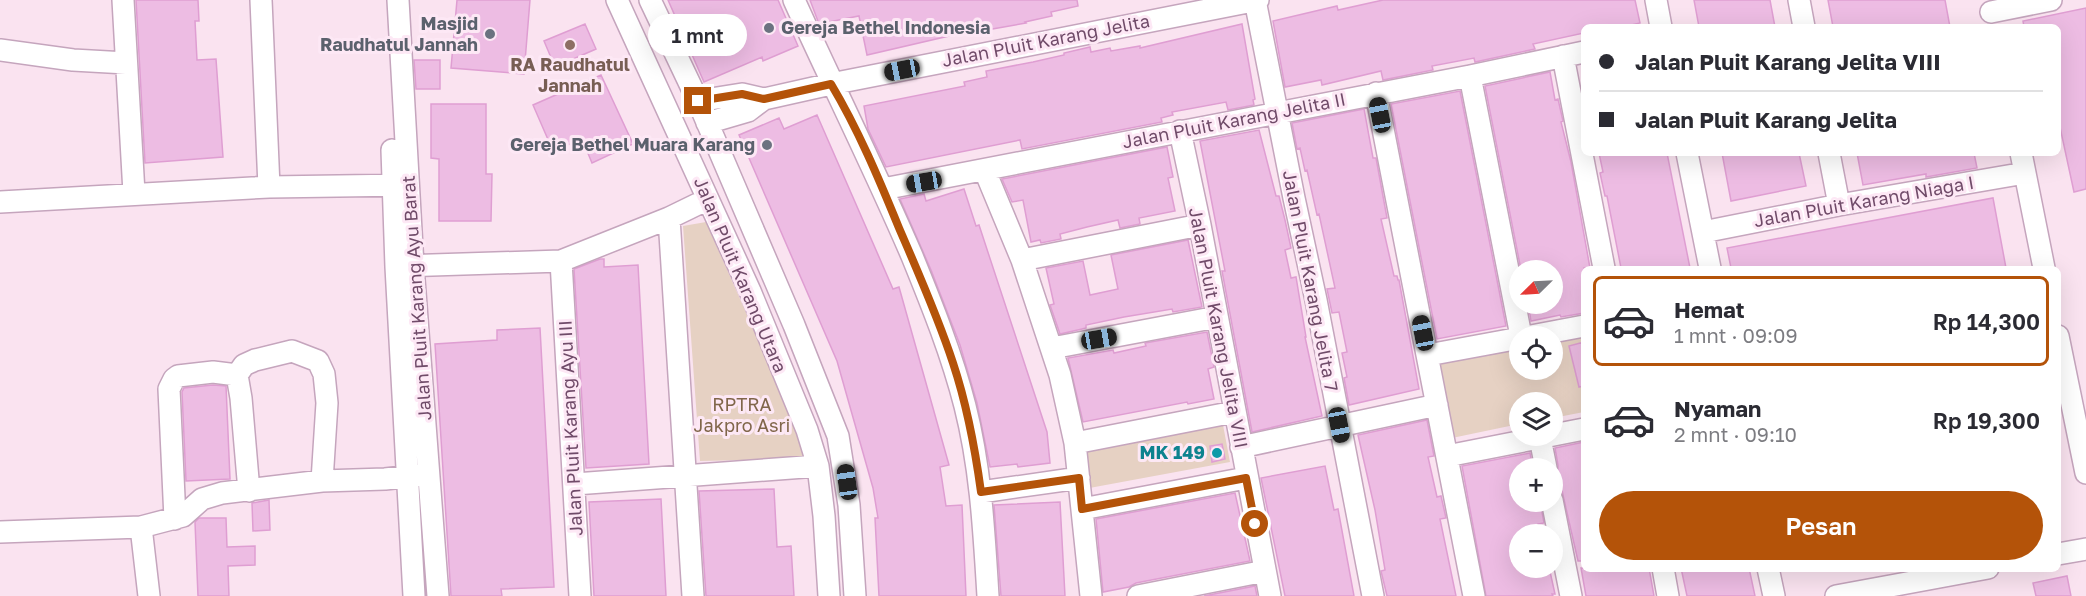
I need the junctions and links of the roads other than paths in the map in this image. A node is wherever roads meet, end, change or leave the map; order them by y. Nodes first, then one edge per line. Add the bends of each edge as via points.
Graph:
1 (123, 0) edge
2 (261, 0) edge
3 (385, 0) edge
4 (398, 0) edge
5 (618, 0) edge
6 (794, 0) edge
7 (1256, 0) edge
8 (1656, 0) edge
9 (1799, 0) edge
10 (2051, 0) edge
11 (653, 7) edge
12 (1992, 13) edge
13 (1660, 24) edge
14 (1803, 24) edge
15 (0, 50) edge
16 (1581, 53) edge
17 (1563, 57) junction
18 (126, 63) junction
19 (1470, 76) junction
20 (831, 84) junction
21 (1376, 93) junction
22 (764, 99) junction
23 (698, 101) junction
24 (1276, 112) junction
25 (707, 123) junction
26 (1180, 131) junction
27 (1581, 150) edge
28 (1582, 156) edge
29 (1688, 156) edge
30 (1830, 156) edge
31 (2023, 163) edge
32 (985, 171) junction
33 (401, 184) junction
34 (269, 187) junction
35 (883, 189) junction
36 (134, 194) junction
37 (708, 200) junction
38 (0, 202) edge
39 (1839, 205) junction
40 (669, 218) junction
41 (1200, 225) junction
42 (1703, 232) junction
43 (1022, 260) junction
44 (561, 261) junction
45 (405, 266) junction
46 (1604, 266) edge
47 (1710, 266) edge
48 (2044, 266) edge
49 (1217, 317) junction
50 (1518, 326) edge
51 (1581, 327) edge
52 (1563, 330) edge
53 (1509, 339) edge
54 (1052, 348) junction
55 (2061, 351) edge
56 (1428, 355) junction
57 (237, 375) junction
58 (1437, 405) junction
59 (1234, 412) junction
60 (1339, 425) junction
61 (1581, 430) edge
62 (1563, 433) edge
63 (1075, 442) junction
64 (1509, 444) edge
65 (1240, 447) junction
66 (1447, 456) junction
67 (818, 466) junction
68 (2086, 473) edge
69 (430, 475) junction
70 (407, 476) junction
71 (686, 476) junction
72 (1079, 478) junction
73 (1246, 478) junction
74 (322, 482) junction
75 (575, 484) junction
76 (249, 491) junction
77 (981, 492) junction
78 (1082, 509) junction
79 (1554, 512) edge
80 (175, 519) junction
81 (141, 527) junction
82 (0, 532) edge
83 (2086, 549) edge
84 (2061, 553) edge
85 (1265, 571) junction
86 (1664, 572) edge
87 (1769, 572) edge
88 (1966, 572) edge
89 (149, 596) edge
90 (414, 596) edge
91 (438, 596) edge
92 (580, 596) edge
93 (693, 596) edge
94 (829, 596) edge
95 (855, 596) edge
96 (988, 596) edge
97 (1091, 596) edge
98 (1138, 596) edge
99 (1270, 596) edge
100 (1373, 596) edge
101 (1474, 596) edge
102 (1571, 596) edge
103 (1668, 596) edge
104 (1774, 596) edge
105 (1836, 596) edge

1 - 18 street
2 - 34 street
3 - 33 street, Jalan Pluit Karang Ayu Barat
4 - 33 street, Jalan Pluit Karang Ayu Barat
5 - 11 street
5 - 37 street, Jalan Pluit Karang Utara
6 - 20 street
7 - 20 street, Jalan Pluit Karang Jelita
7 - 24 street, Jalan Pluit Karang Jelita 7
8 - 13 street
9 - 14 street
10 - 12 street
11 - 23 street, Jalan Pluit Karang Utara
15 - 18 street
16 - 17 street, Jalan Pluit Karang Jelita II
17 - 19 street, Jalan Pluit Karang Jelita II
17 - 27 street
18 - 36 street
19 - 21 street, Jalan Pluit Karang Jelita II
19 - 50 street
20 - 22 street, Jalan Pluit Karang Jelita
20 - 35 street
21 - 24 street, Jalan Pluit Karang Jelita II
21 - 56 street
22 - 23 street, Jalan Pluit Karang Jelita via 742,94
22 - 25 street, Jalan Pluit Karang Jelita via 748,111
23 - 25 street, Jalan Pluit Karang Utara
24 - 26 street, Jalan Pluit Karang Jelita II
24 - 60 street, Jalan Pluit Karang Jelita 7
25 - 95 street, Jalan Pluit Karang Utara via 838,436 849,505
26 - 32 street, Jalan Pluit Karang Jelita II
26 - 41 street, Jalan Pluit Karang Jelita VIII
28 - 46 street
29 - 42 street
30 - 39 street
31 - 39 street, Jalan Pluit Karang Niaga I
31 - 48 street
32 - 35 street, Jalan Pluit Karang Jelita II
32 - 43 street
33 - 34 street
33 - 45 street, Jalan Pluit Karang Ayu Barat
34 - 36 street
35 - 77 street via 954,365
36 - 38 street
37 - 40 street
37 - 67 street, Jalan Pluit Karang Utara via 750,291
39 - 42 street, Jalan Pluit Karang Niaga I
40 - 44 street
40 - 71 street
41 - 43 street
41 - 49 street, Jalan Pluit Karang Jelita VIII
42 - 47 street
43 - 54 street
44 - 45 street
44 - 75 street, Jalan Pluit Karang Ayu III
45 - 69 street, Jalan Pluit Karang Ayu Barat
45 - 70 street, Jalan Pluit Karang Ayu Barat
49 - 54 street
49 - 59 street, Jalan Pluit Karang Jelita VIII
51 - 52 street
53 - 56 street
54 - 63 street
55 - 68 street
56 - 58 street
57 - 74 street via 244,365 255,360 292,351 318,361 324,374 327,404
57 - 76 street
57 - 80 street via 203,372 178,376 172,381 169,388
58 - 60 street
58 - 66 street
59 - 63 street
59 - 65 street, Jalan Pluit Karang Jelita VIII
60 - 65 street
60 - 100 street, Jalan Pluit Karang Jelita 7
61 - 62 street
63 - 72 street
64 - 66 street
65 - 73 street, Jalan Pluit Karang Jelita VIII
66 - 101 street
67 - 71 street
67 - 94 street, Jalan Pluit Karang Utara
69 - 70 street
69 - 91 street, Jalan Pluit Karang Ayu Barat
70 - 74 street
70 - 90 street, Jalan Pluit Karang Ayu Barat
71 - 75 street
71 - 93 street
72 - 77 street
72 - 78 street
73 - 78 street
73 - 85 street, Jalan Pluit Karang Jelita VIII
74 - 76 street
75 - 92 street, Jalan Pluit Karang Ayu III
76 - 80 street via 202,499
77 - 96 street
78 - 97 street
79 - 102 street
80 - 81 street
81 - 82 street
81 - 89 street
83 - 84 street
85 - 98 street
85 - 99 street, Jalan Pluit Karang Jelita VIII
86 - 103 street
87 - 104 street
88 - 105 street

